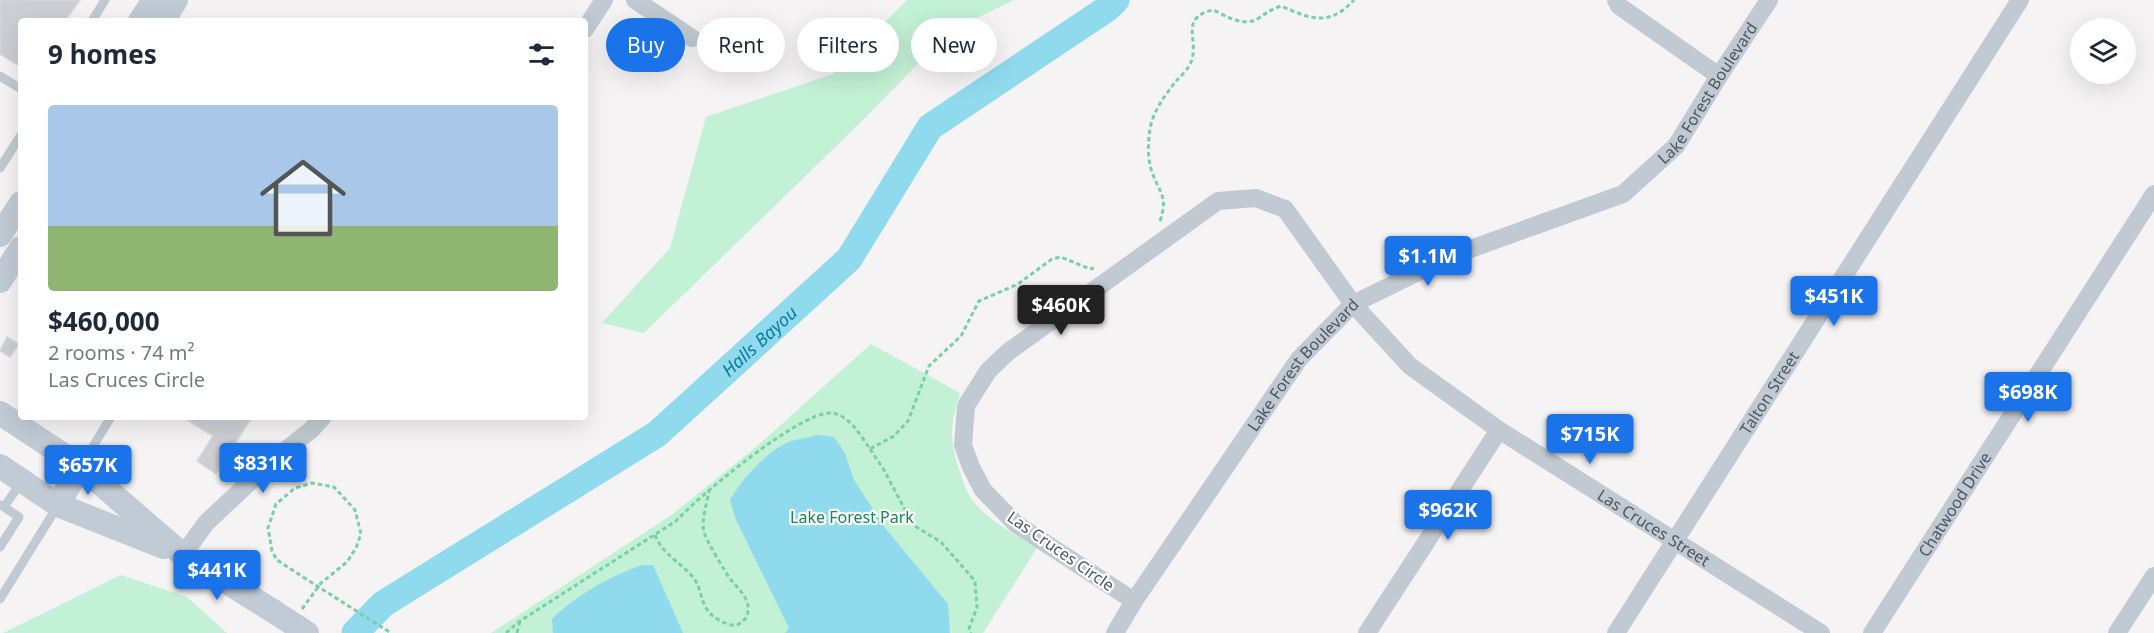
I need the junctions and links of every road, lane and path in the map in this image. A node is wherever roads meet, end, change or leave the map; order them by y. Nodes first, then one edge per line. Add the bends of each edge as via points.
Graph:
1 (105, 0) edge
2 (154, 0) edge
3 (176, 0) edge
4 (604, 0) edge
5 (635, 0) edge
6 (1354, 0) edge
7 (1616, 0) edge
8 (1769, 0) edge
9 (2020, 0) edge
10 (94, 18) edge
11 (142, 18) edge
12 (165, 18) edge
13 (588, 24) edge
14 (692, 38) dead end
15 (0, 76) edge
16 (1719, 76) junction
17 (18, 87) edge
18 (18, 140) edge
19 (0, 168) edge
20 (2154, 194) edge
21 (18, 207) edge
22 (1159, 224) dead end
23 (2, 228) edge
24 (18, 253) edge
25 (1098, 268) dead end
26 (0, 281) edge
27 (1353, 304) junction
28 (0, 413) edge
29 (109, 420) edge
30 (321, 420) edge
31 (1499, 430) junction
32 (870, 449) junction
33 (0, 466) edge
34 (80, 466) junction
35 (22, 481) junction
36 (710, 489) junction
37 (58, 505) junction
38 (2, 506) edge
39 (655, 535) junction
40 (1676, 540) junction
41 (0, 547) edge
42 (183, 555) junction
43 (2154, 576) edge
44 (318, 586) junction
45 (0, 599) edge
46 (1134, 601) junction
47 (520, 621) junction
48 (303, 624) edge
49 (391, 633) edge
50 (506, 633) edge
51 (517, 633) edge
52 (971, 633) edge
53 (1115, 633) edge
54 (1366, 633) edge
55 (1616, 633) edge
56 (1821, 633) edge
57 (1872, 633) edge
58 (2117, 633) edge

1 - 10 lane
2 - 11 main road
3 - 12 main road
4 - 13 street
5 - 14 street
6 - 22 path via 1339,13 1320,19 1281,6 1257,20 1243,22 1213,10 1196,16 1191,62 1161,102 1149,136 1152,170 1165,203
7 - 16 street via 1619,6
8 - 16 street, Lake Forest Boulevard
9 - 40 street, Talton Street
15 - 17 lane
16 - 27 street, Lake Forest Boulevard via 1676,146 1623,194 1450,256
18 - 19 lane
20 - 57 street, Chatwood Drive
21 - 23 main road
24 - 26 main road
25 - 32 path via 1090,269 1061,257 1052,259 1018,284 980,301 961,336 929,366 908,421 894,436
27 - 31 street, Las Cruces Street via 1410,366
27 - 46 street, Lake Forest Boulevard via 1299,359
27 - 46 street, Las Cruces Circle via 1285,209 1256,198 1218,201 987,371 966,406 963,445 983,490 1016,524
28 - 34 main road
29 - 34 lane
30 - 42 street via 206,523
31 - 40 street, Las Cruces Street
31 - 54 street
32 - 36 path via 846,419 830,413 799,423
32 - 52 path via 913,525 941,542 975,581 977,606
33 - 35 main road
34 - 37 main road
34 - 42 main road
35 - 37 main road
35 - 38 lane
36 - 39 path
36 - 39 path via 704,531 748,601 744,621 735,625 712,616 705,609 693,577 667,555
37 - 42 main road
37 - 45 lane
38 - 41 lane via 19,516
39 - 47 path
40 - 55 street, Talton Street
40 - 56 street, Las Cruces Street
42 - 48 main road, bridge via 273,611
43 - 58 street
44 - 44 path, bridge via 282,564 272,551 268,528 276,504 296,488 312,483 334,487 355,510 361,534 347,562
44 - 48 path
44 - 49 path, bridge
46 - 53 street, Lake Forest Boulevard
47 - 50 path
47 - 51 path

